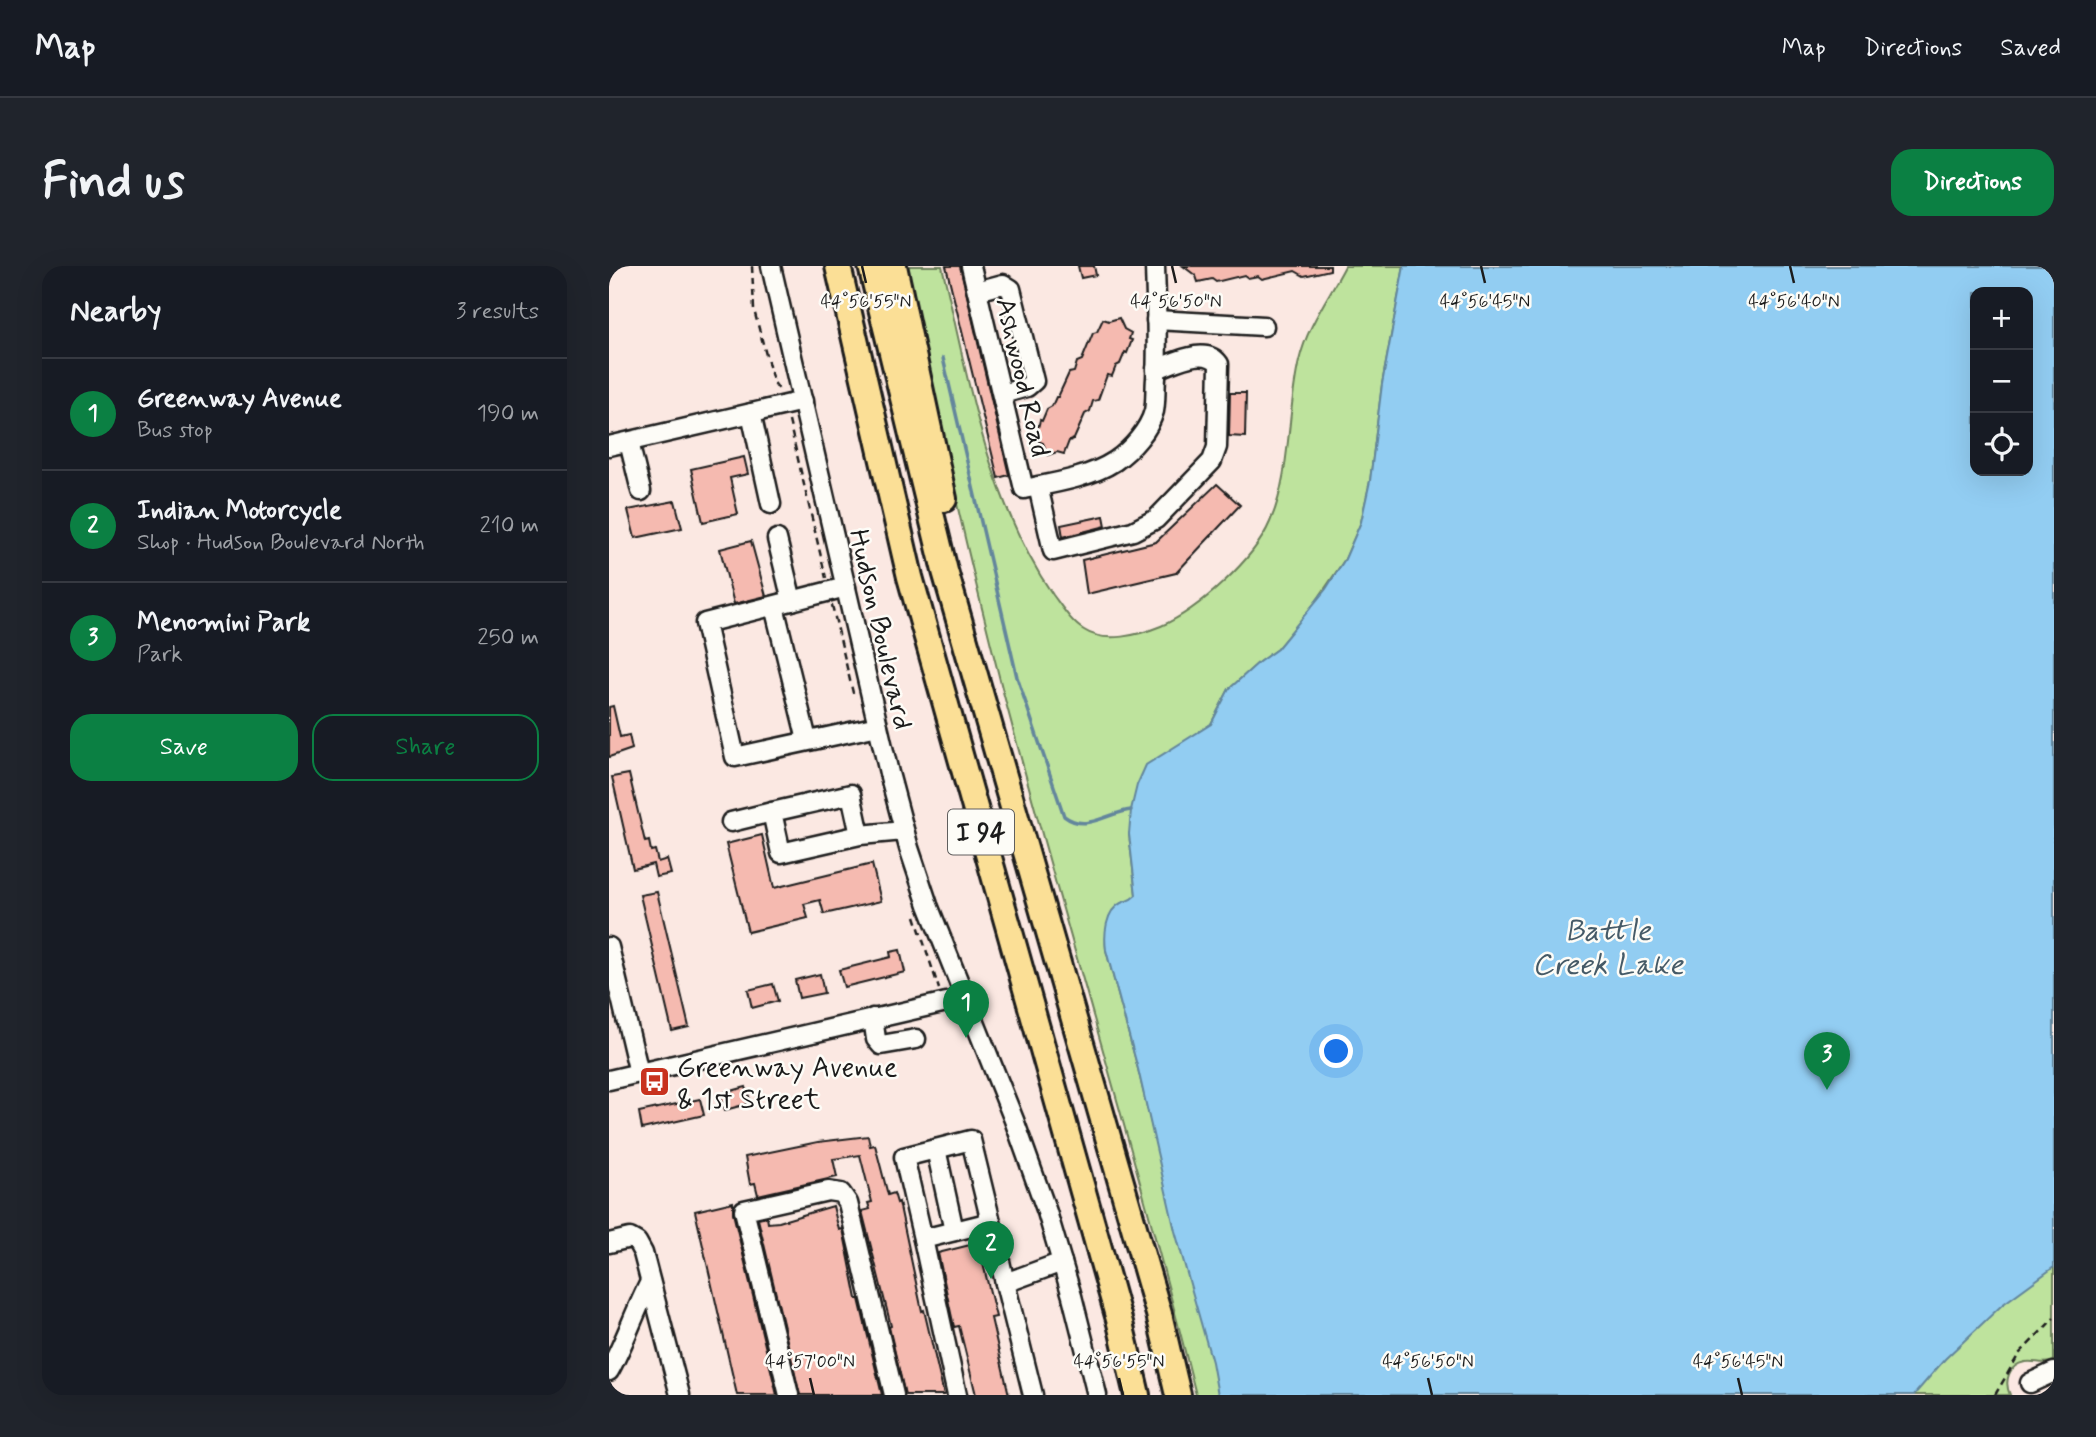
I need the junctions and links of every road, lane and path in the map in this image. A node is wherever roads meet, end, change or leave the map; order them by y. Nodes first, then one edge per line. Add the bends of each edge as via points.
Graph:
1 (771, 266) edge
2 (838, 266) edge
3 (870, 266) edge
4 (894, 266) edge
5 (971, 266) edge
6 (1155, 266) edge
7 (977, 291) junction
8 (1156, 320) junction
9 (1264, 326) dead end
10 (1156, 369) junction
11 (1002, 394) junction
12 (803, 401) junction
13 (751, 413) junction
14 (629, 442) junction
15 (609, 446) edge
16 (1038, 486) junction
17 (641, 491) dead end
18 (771, 504) dead end
19 (777, 539) dead end
20 (846, 587) junction
21 (792, 601) junction
22 (774, 606) junction
23 (878, 726) junction
24 (992, 733) junction
25 (807, 740) junction
26 (772, 813) junction
27 (731, 822) dead end
28 (904, 831) junction
29 (860, 835) junction
30 (609, 947) edge
31 (964, 998) junction
32 (873, 1018) junction
33 (916, 1039) dead end
34 (639, 1073) junction
35 (609, 1080) edge
36 (936, 1149) junction
37 (991, 1222) junction
38 (954, 1231) junction
39 (923, 1239) junction
40 (609, 1243) edge
41 (1062, 1262) junction
42 (650, 1282) junction
43 (1005, 1283) junction
44 (2054, 1318) edge
45 (609, 1371) edge
46 (2054, 1372) edge
47 (2030, 1383) dead end
48 (677, 1393) edge
49 (789, 1395) edge
50 (894, 1395) edge
51 (957, 1395) edge
52 (1033, 1395) edge
53 (1097, 1395) edge
54 (1137, 1395) edge
55 (1178, 1395) edge
56 (1995, 1395) edge

1 - 12 street, Hudson Boulevard
2 - 54 highway, I 94 via 910,577
3 - 24 highway, I 94 via 945,571
4 - 24 highway
5 - 7 street, Ashwood Road
6 - 8 street, Ashwood Road
7 - 11 street, Ashwood Road
7 - 11 street via 1003,284 1011,289 1034,381
8 - 9 street
8 - 10 street, Ashwood Road
10 - 16 street, Ashwood Road via 1154,410 1137,441 1099,469
10 - 16 street via 1205,354 1219,364 1217,447 1212,461 1156,519 1133,531 1053,551
11 - 16 street, Ashwood Road via 1024,489
12 - 13 street
12 - 20 street, Hudson Boulevard
13 - 14 street
13 - 18 street
14 - 15 street
14 - 17 street
19 - 21 street
20 - 21 street
20 - 23 street, Hudson Boulevard
21 - 22 street
22 - 25 street
22 - 25 street via 705,623 736,757
23 - 25 street
23 - 28 street, Hudson Boulevard
24 - 55 highway, I 94 via 1160,1314
26 - 27 street
26 - 29 street via 781,853
26 - 29 street via 851,794
28 - 29 street
28 - 31 street, Hudson Boulevard
30 - 34 street
31 - 32 street
31 - 41 street, Hudson Boulevard via 1025,1149
32 - 33 street via 881,1045
32 - 34 street
34 - 35 street
36 - 37 street via 971,1140
36 - 38 street
36 - 39 street via 904,1157
37 - 38 street
37 - 43 street
38 - 39 street
39 - 51 street
40 - 42 street via 630,1238 637,1242
41 - 43 street
41 - 53 street, Hudson Boulevard
42 - 45 street
42 - 48 street
43 - 52 street
44 - 56 path via 2019,1354
46 - 47 street
49 - 50 street via 744,1210 828,1191 841,1193 848,1203

